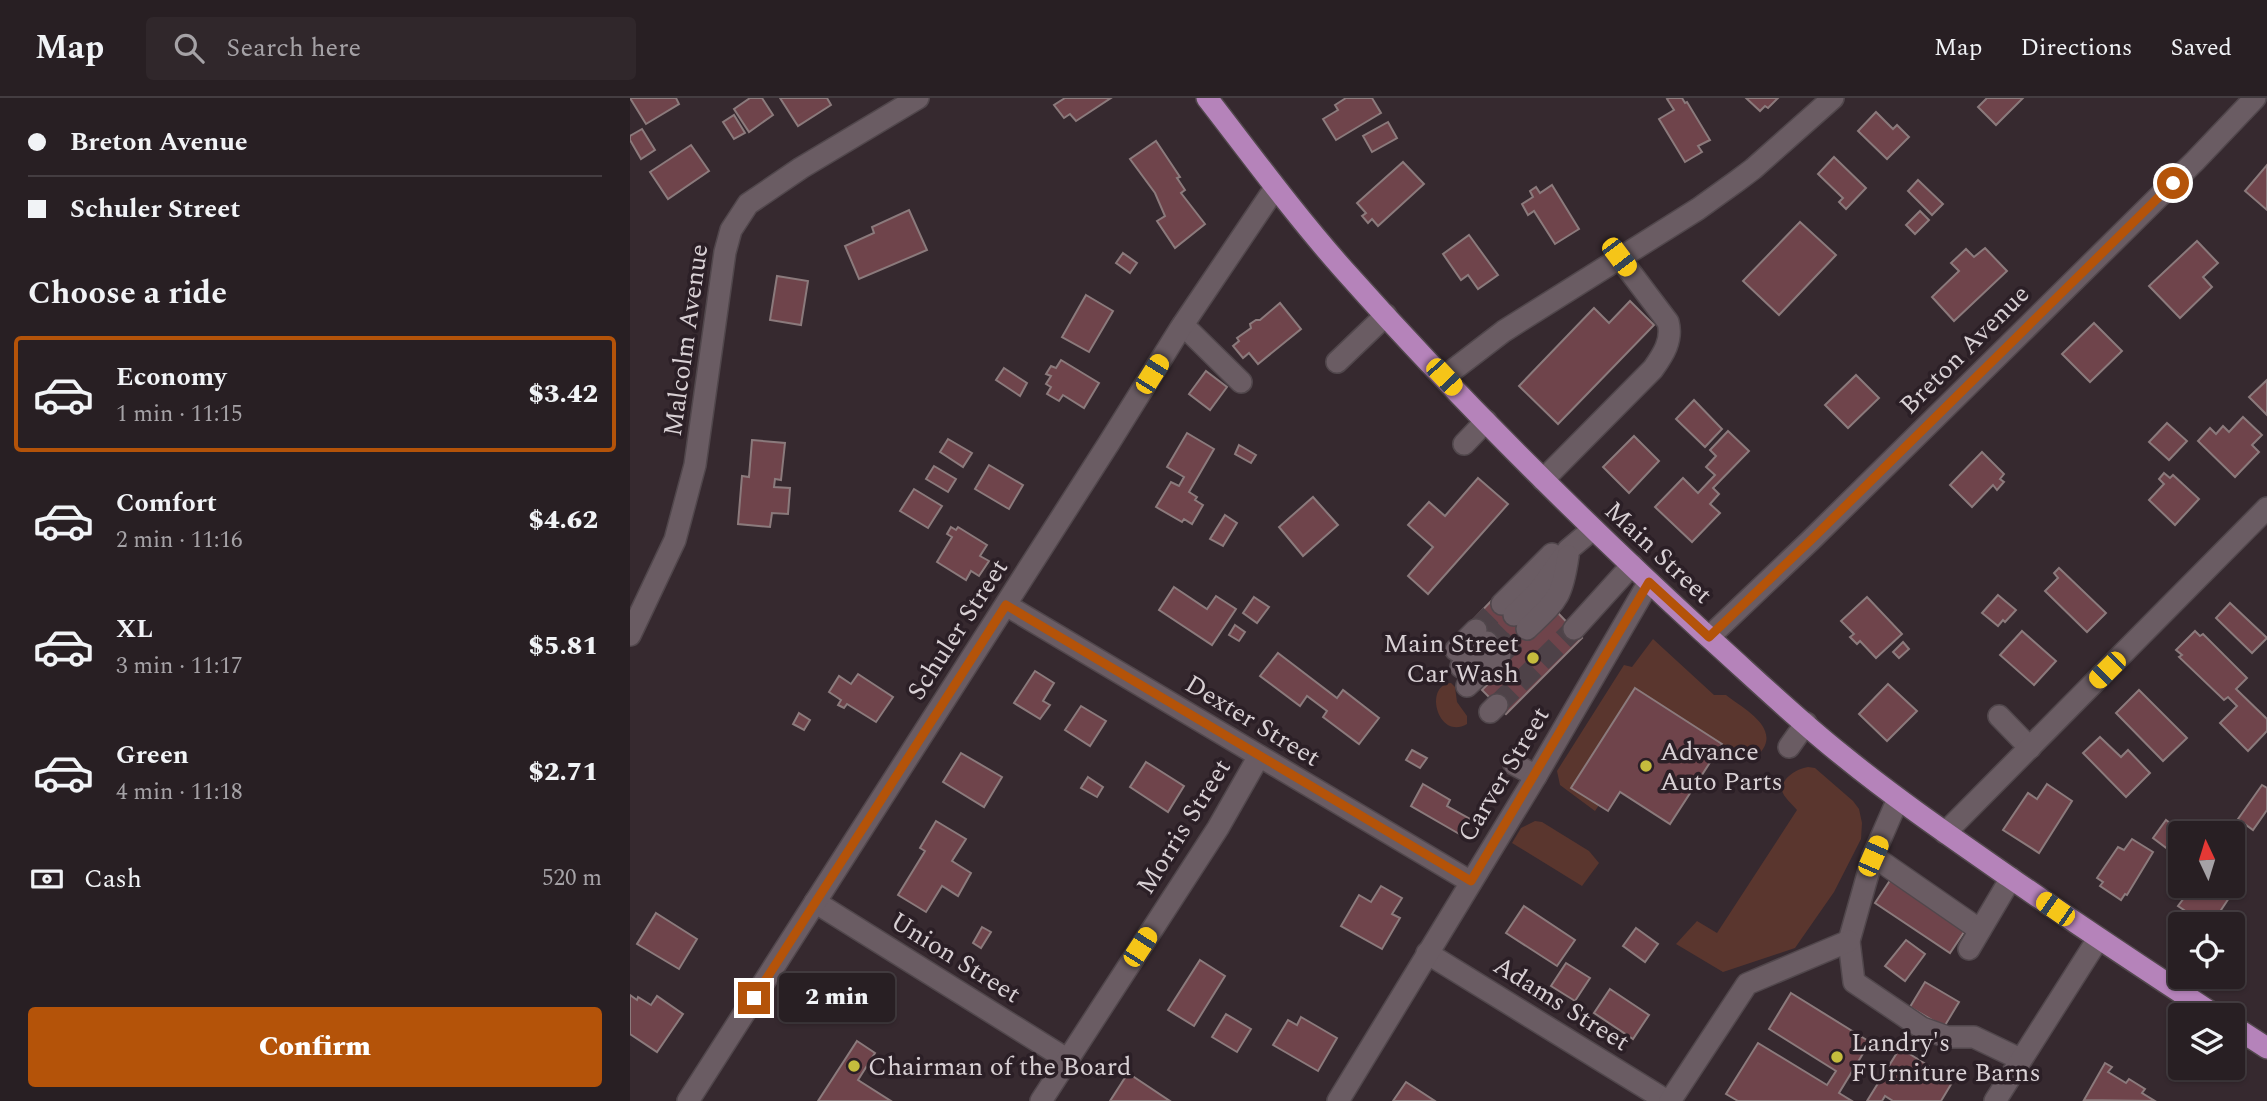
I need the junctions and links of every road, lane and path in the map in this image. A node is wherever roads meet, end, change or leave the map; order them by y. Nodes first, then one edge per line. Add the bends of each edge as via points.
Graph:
1 (918, 98) edge
2 (1207, 98) edge
3 (1833, 98) edge
4 (2255, 98) edge
5 (1275, 188) junction
6 (1619, 257) junction
7 (1386, 315) junction
8 (1183, 325) junction
9 (1337, 362) dead end
10 (1444, 377) junction
11 (1241, 382) dead end
12 (1486, 421) junction
13 (1464, 444) dead end
14 (1543, 480) junction
15 (2267, 508) edge
16 (1593, 529) junction
17 (1560, 552) junction
18 (1632, 565) junction
19 (1649, 582) junction
20 (1006, 605) junction
21 (1574, 629) tunnel mouth
22 (630, 635) edge
23 (1709, 637) junction
24 (1488, 642) tunnel mouth
25 (1462, 668) dead end
26 (1999, 716) dead end
27 (1806, 723) junction
28 (1789, 747) dead end
29 (2030, 748) junction
30 (1259, 756) junction
31 (1514, 764) dead end
32 (1535, 788) junction
33 (1898, 799) junction
34 (1945, 833) junction
35 (1873, 856) junction
36 (2011, 878) junction
37 (1471, 881) junction
38 (815, 902) junction
39 (1980, 930) junction
40 (2098, 939) junction
41 (1849, 941) junction
42 (1969, 949) dead end
43 (1427, 953) junction
44 (2197, 1003) edge
45 (2245, 1034) edge
46 (2267, 1048) edge
47 (2020, 1059) junction
48 (1068, 1060) junction
49 (688, 1101) edge
50 (1041, 1101) edge
51 (1338, 1101) edge
52 (1669, 1101) edge
53 (1995, 1101) edge

1 - 22 street, Malcolm Avenue via 748,204 731,230 695,465 675,540
2 - 5 highway, Main Street
3 - 6 street via 1754,169
4 - 23 street, Breton Avenue
5 - 7 highway, Main Street
5 - 8 street, Schuler Street
6 - 10 street via 1504,331
6 - 14 street via 1671,332 1653,369
7 - 9 street
7 - 10 highway, Main Street
8 - 11 street
8 - 20 street, Schuler Street
10 - 12 highway, Main Street
12 - 13 street
12 - 14 highway, Main Street
14 - 16 highway, Main Street
15 - 29 street
16 - 17 street
16 - 18 highway, Main Street
17 - 17 street via 1514,616 1552,605 1560,593
18 - 19 highway, Main Street
18 - 21 street
19 - 23 highway, Main Street
19 - 32 street, Carver Street
20 - 30 street, Dexter Street
20 - 38 street, Schuler Street
23 - 27 highway, Main Street
24 - 25 street
26 - 29 street
27 - 28 street
27 - 33 highway, Main Street
29 - 34 street
30 - 37 street, Dexter Street
30 - 48 street, Morris Street via 1218,828
31 - 32 street
32 - 37 street, Carver Street
33 - 34 highway, Main Street
33 - 35 street
34 - 36 highway, Main Street
35 - 39 street
35 - 41 street
36 - 39 street
36 - 40 highway, Main Street
37 - 43 street, Carver Street
38 - 48 street, Union Street
38 - 49 street, Schuler Street
39 - 42 street
40 - 44 highway, Main Street
40 - 47 street
41 - 47 street via 1854,982 1922,1028 1947,1037 1974,1037
41 - 52 street via 1747,984
43 - 51 street, Carver Street
43 - 52 street, Adams Street
45 - 46 highway
47 - 53 street
48 - 50 street, Morris Street

